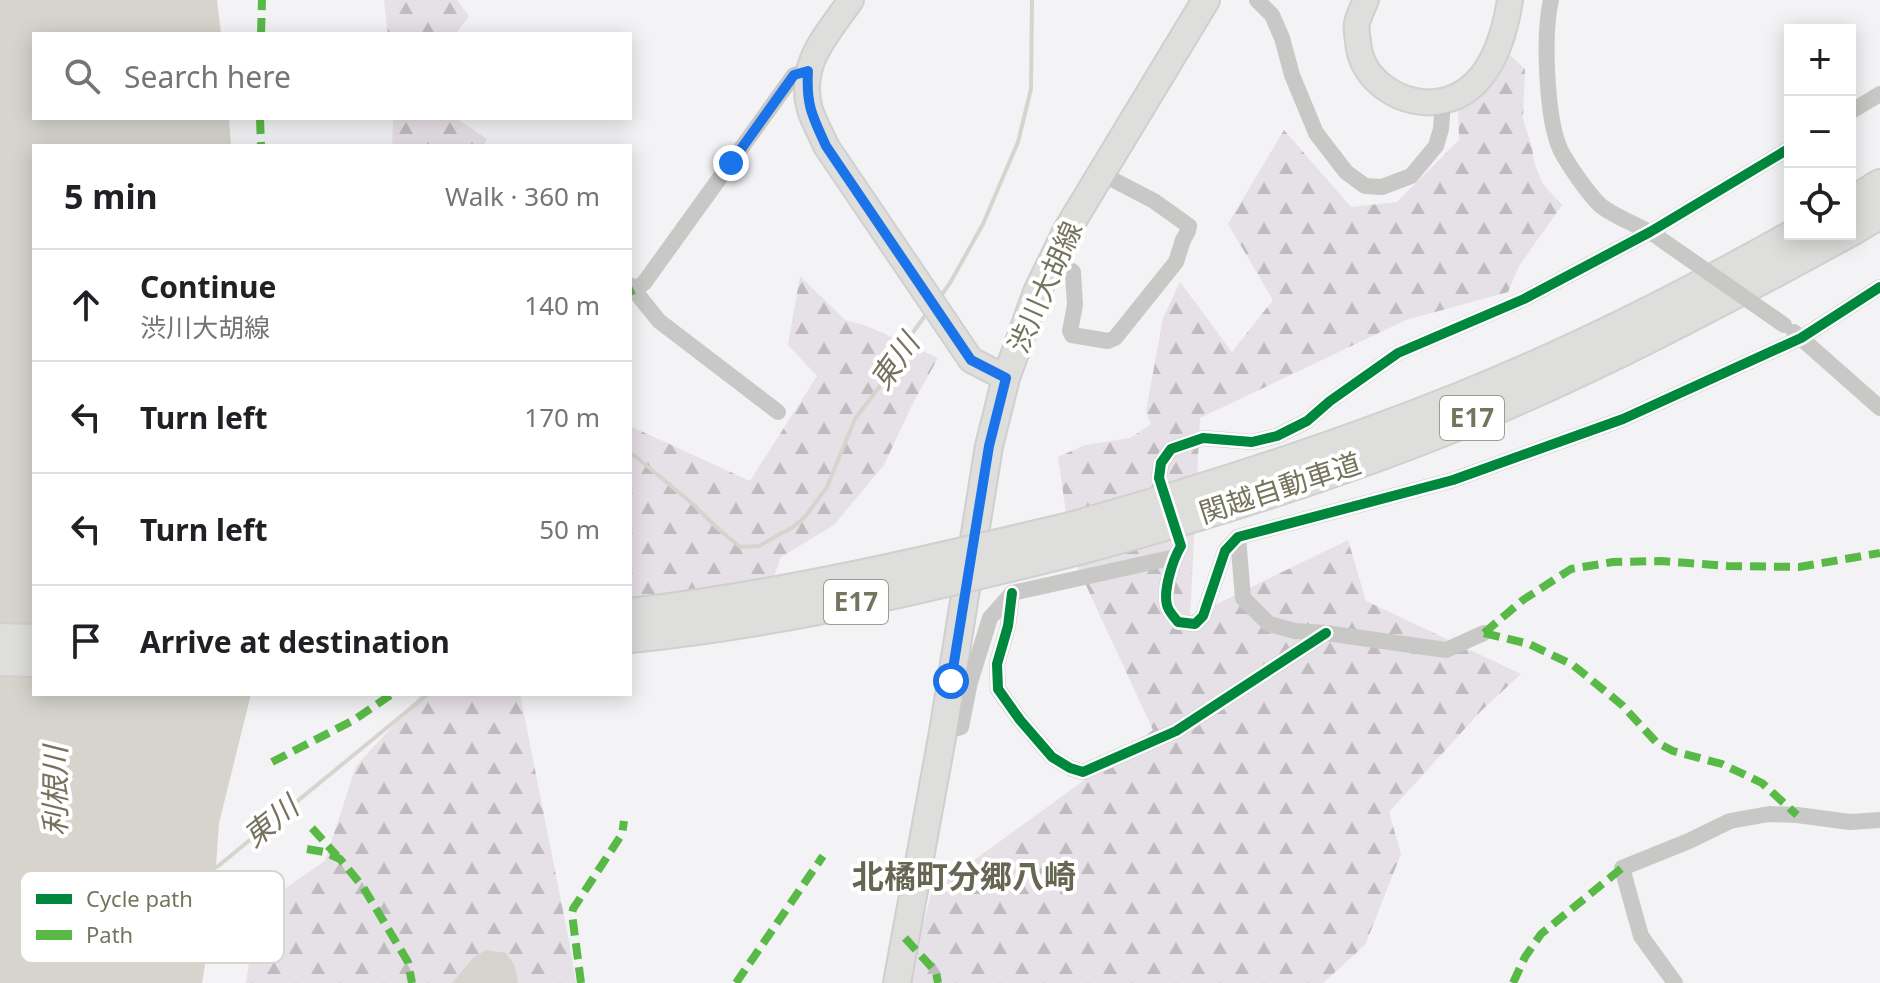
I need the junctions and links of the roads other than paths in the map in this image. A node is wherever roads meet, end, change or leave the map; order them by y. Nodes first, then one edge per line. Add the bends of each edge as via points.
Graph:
1 (851, 0) edge
2 (1206, 0) edge
3 (1257, 0) edge
4 (1366, 0) edge
5 (1510, 0) edge
6 (1551, 0) edge
7 (808, 71) junction
8 (1880, 94) edge
9 (1443, 101) junction
10 (1856, 108) edge
11 (1784, 152) edge
12 (1102, 174) junction
13 (1880, 185) edge
14 (1856, 200) edge
15 (1880, 213) edge
16 (1856, 227) edge
17 (1655, 235) junction
18 (1785, 240) edge
19 (1833, 240) edge
20 (1052, 258) junction
21 (1880, 287) edge
22 (632, 288) edge
23 (1801, 338) junction
24 (1006, 378) junction
25 (1880, 408) edge
26 (778, 412) dead end
27 (1159, 478) dead end
28 (1238, 537) junction
29 (1076, 538) junction
30 (1012, 593) junction
31 (632, 614) edge
32 (1326, 633) junction
33 (1484, 633) dead end
34 (632, 637) edge
35 (0, 639) edge
36 (32, 640) edge
37 (0, 660) edge
38 (32, 661) edge
39 (943, 732) junction
40 (1880, 820) edge
41 (897, 983) edge
42 (1675, 983) edge

1 - 7 street
2 - 12 main road, 渋川大胡線
3 - 9 street via 1272,15 1316,133 1346,172 1365,186 1382,187 1411,176 1436,146
4 - 9 street via 1357,24 1358,50 1367,70 1397,96 1414,102
5 - 9 street via 1491,62 1463,93
6 - 17 street via 1546,41 1552,121 1561,151 1602,207
7 - 22 street via 794,75 644,283
7 - 24 street via 811,112 826,146 971,360
8 - 10 street
11 - 17 street
12 - 20 main road, 渋川大胡線
12 - 20 street via 1189,226 1176,262 1108,341 1072,335 1073,272
13 - 14 highway
15 - 16 highway
17 - 23 street, bridge
17 - 27 street via 1398,353 1307,421 1277,436 1252,442 1203,438 1171,449
18 - 29 highway, 関越自動車道 / E17 via 1668,303 1455,400 1160,503
19 - 29 highway, 関越自動車道 / E17 via 1678,323 1465,421 1151,530
20 - 24 main road, 渋川大胡線
21 - 23 street
22 - 26 street via 659,321
23 - 25 street
23 - 28 street via 1623,419 1453,480
24 - 39 main road, 渋川大胡線 via 989,446
28 - 30 street via 1225,551 1203,616 1195,624 1178,622 1167,607 1178,551
28 - 32 street via 1243,598 1269,624
29 - 31 highway, 関越自動車道 / E17, bridge
29 - 34 highway, 関越自動車道 / E17, bridge via 953,581 744,622
30 - 32 street via 997,664 998,689 1052,757 1083,772 1176,731
30 - 39 street via 990,618 961,727
32 - 33 street via 1446,650
35 - 36 highway
37 - 38 highway
39 - 41 main road, 渋川大胡線
40 - 42 street via 1769,814 1730,821 1622,868 1641,936

